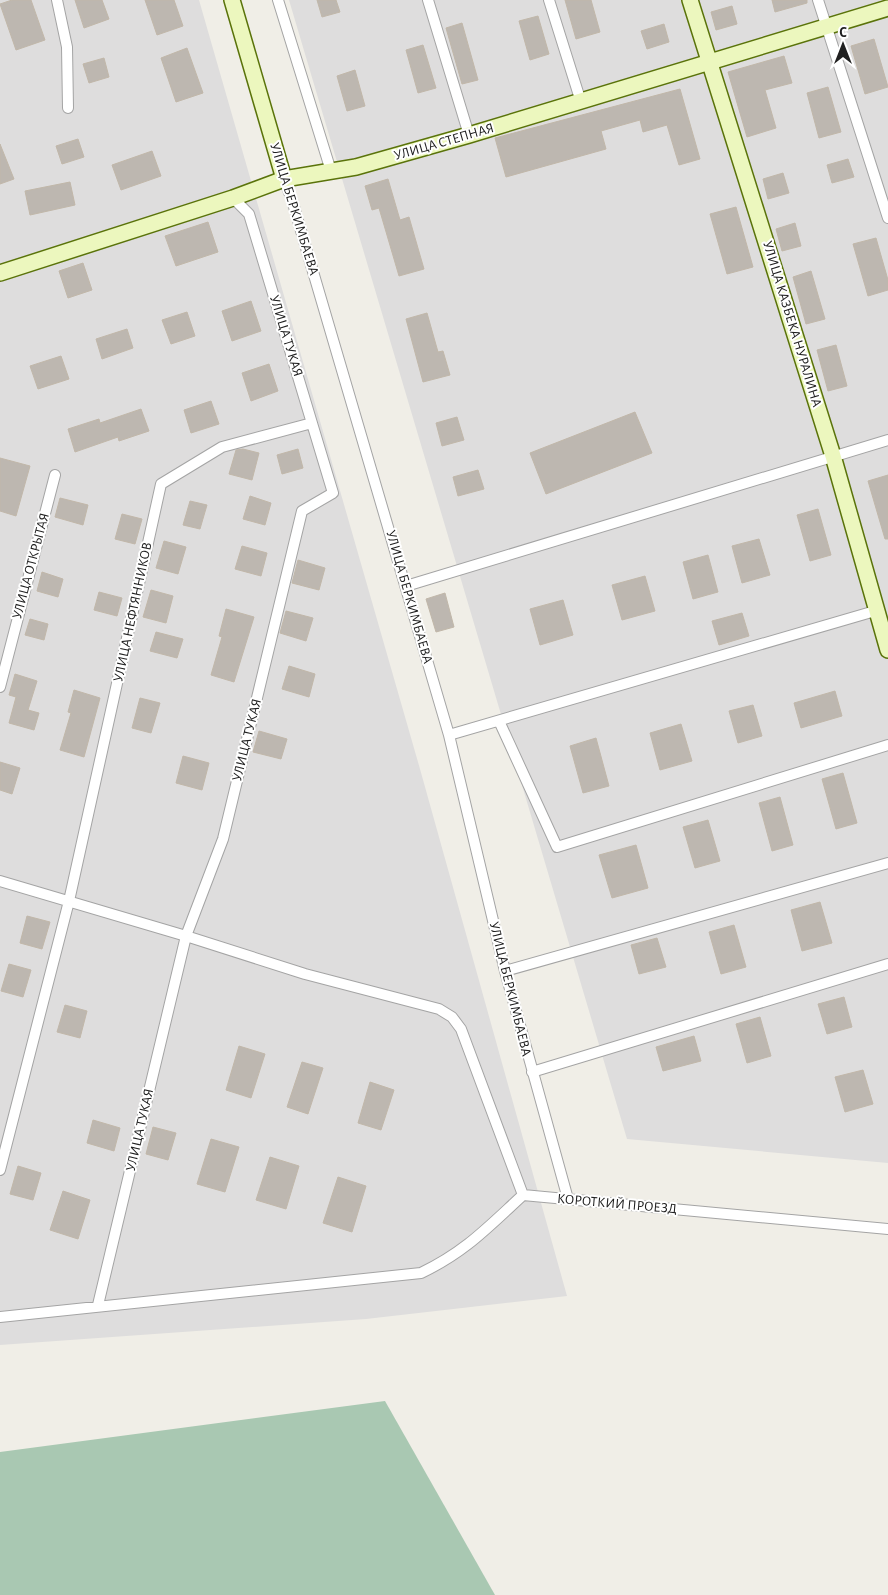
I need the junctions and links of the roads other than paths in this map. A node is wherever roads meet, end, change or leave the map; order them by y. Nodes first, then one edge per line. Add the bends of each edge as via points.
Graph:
1 (57, 0) edge
2 (232, 0) edge
3 (278, 0) edge
4 (428, 0) edge
5 (549, 0) edge
6 (690, 0) edge
7 (818, 0) edge
8 (888, 8) edge
9 (826, 26) junction
10 (709, 62) junction
11 (581, 102) junction
12 (68, 108) dead end
13 (468, 136) junction
14 (331, 171) junction
15 (284, 179) junction
16 (233, 198) junction
17 (888, 218) edge
18 (0, 273) edge
19 (312, 423) junction
20 (888, 440) edge
21 (833, 456) junction
22 (55, 475) dead end
23 (406, 586) junction
24 (875, 611) junction
25 (888, 650) edge
26 (0, 686) edge
27 (499, 721) junction
28 (449, 735) junction
29 (888, 745) edge
30 (888, 863) edge
31 (0, 881) edge
32 (69, 901) junction
33 (186, 936) junction
34 (888, 964) edge
35 (505, 971) junction
36 (532, 1072) junction
37 (0, 1170) edge
38 (522, 1195) junction
39 (568, 1199) junction
40 (888, 1229) edge
41 (98, 1306) junction
42 (0, 1317) edge

1 - 12 street via 66,47
2 - 15 street, УЛИЦА БЕРКИМБАЕВА
3 - 14 street
4 - 13 street
5 - 11 street
6 - 10 street, УЛИЦА КАЗБЕКА НУРАЛИНА
7 - 9 street
8 - 9 street, УЛИЦА СТЕПНАЯ
9 - 10 street, УЛИЦА СТЕПНАЯ
9 - 17 street
10 - 11 street, УЛИЦА СТЕПНАЯ
10 - 21 street, УЛИЦА КАЗБЕКА НУРАЛИНА
11 - 13 street, УЛИЦА СТЕПНАЯ
13 - 14 street, УЛИЦА СТЕПНАЯ
14 - 15 street, УЛИЦА СТЕПНАЯ
15 - 16 street, УЛИЦА СТЕПНАЯ
15 - 23 street, УЛИЦА БЕРКИМБАЕВА
16 - 18 street, УЛИЦА СТЕПНАЯ
16 - 19 street, УЛИЦА ТУКАЯ via 249,214
19 - 32 street, УЛИЦА НЕФТЯННИКОВ via 222,447 161,484
19 - 33 street, УЛИЦА ТУКАЯ via 333,493 302,511 223,839
20 - 21 street
21 - 23 street
21 - 24 street, УЛИЦА КАЗБЕКА НУРАЛИНА
22 - 26 street, УЛИЦА ОТКРЫТАЯ
23 - 28 street, УЛИЦА БЕРКИМБАЕВА
24 - 25 street, УЛИЦА КАЗБЕКА НУРАЛИНА
24 - 27 street
27 - 28 street
27 - 29 street via 557,848
28 - 35 street, УЛИЦА БЕРКИМБАЕВА
30 - 35 street
31 - 32 street
32 - 33 street
32 - 37 street, УЛИЦА НЕФТЯННИКОВ
33 - 38 street via 305,974 439,1009 452,1017 461,1029
33 - 41 street, УЛИЦА ТУКАЯ
34 - 36 street
35 - 36 street, УЛИЦА БЕРКИМБАЕВА
36 - 39 street, УЛИЦА БЕРКИМБАЕВА
38 - 39 street, КОРОТКИЙ ПРОЕЗД
38 - 41 street via 468,1246 421,1273
39 - 40 street, КОРОТКИЙ ПРОЕЗД
41 - 42 street

